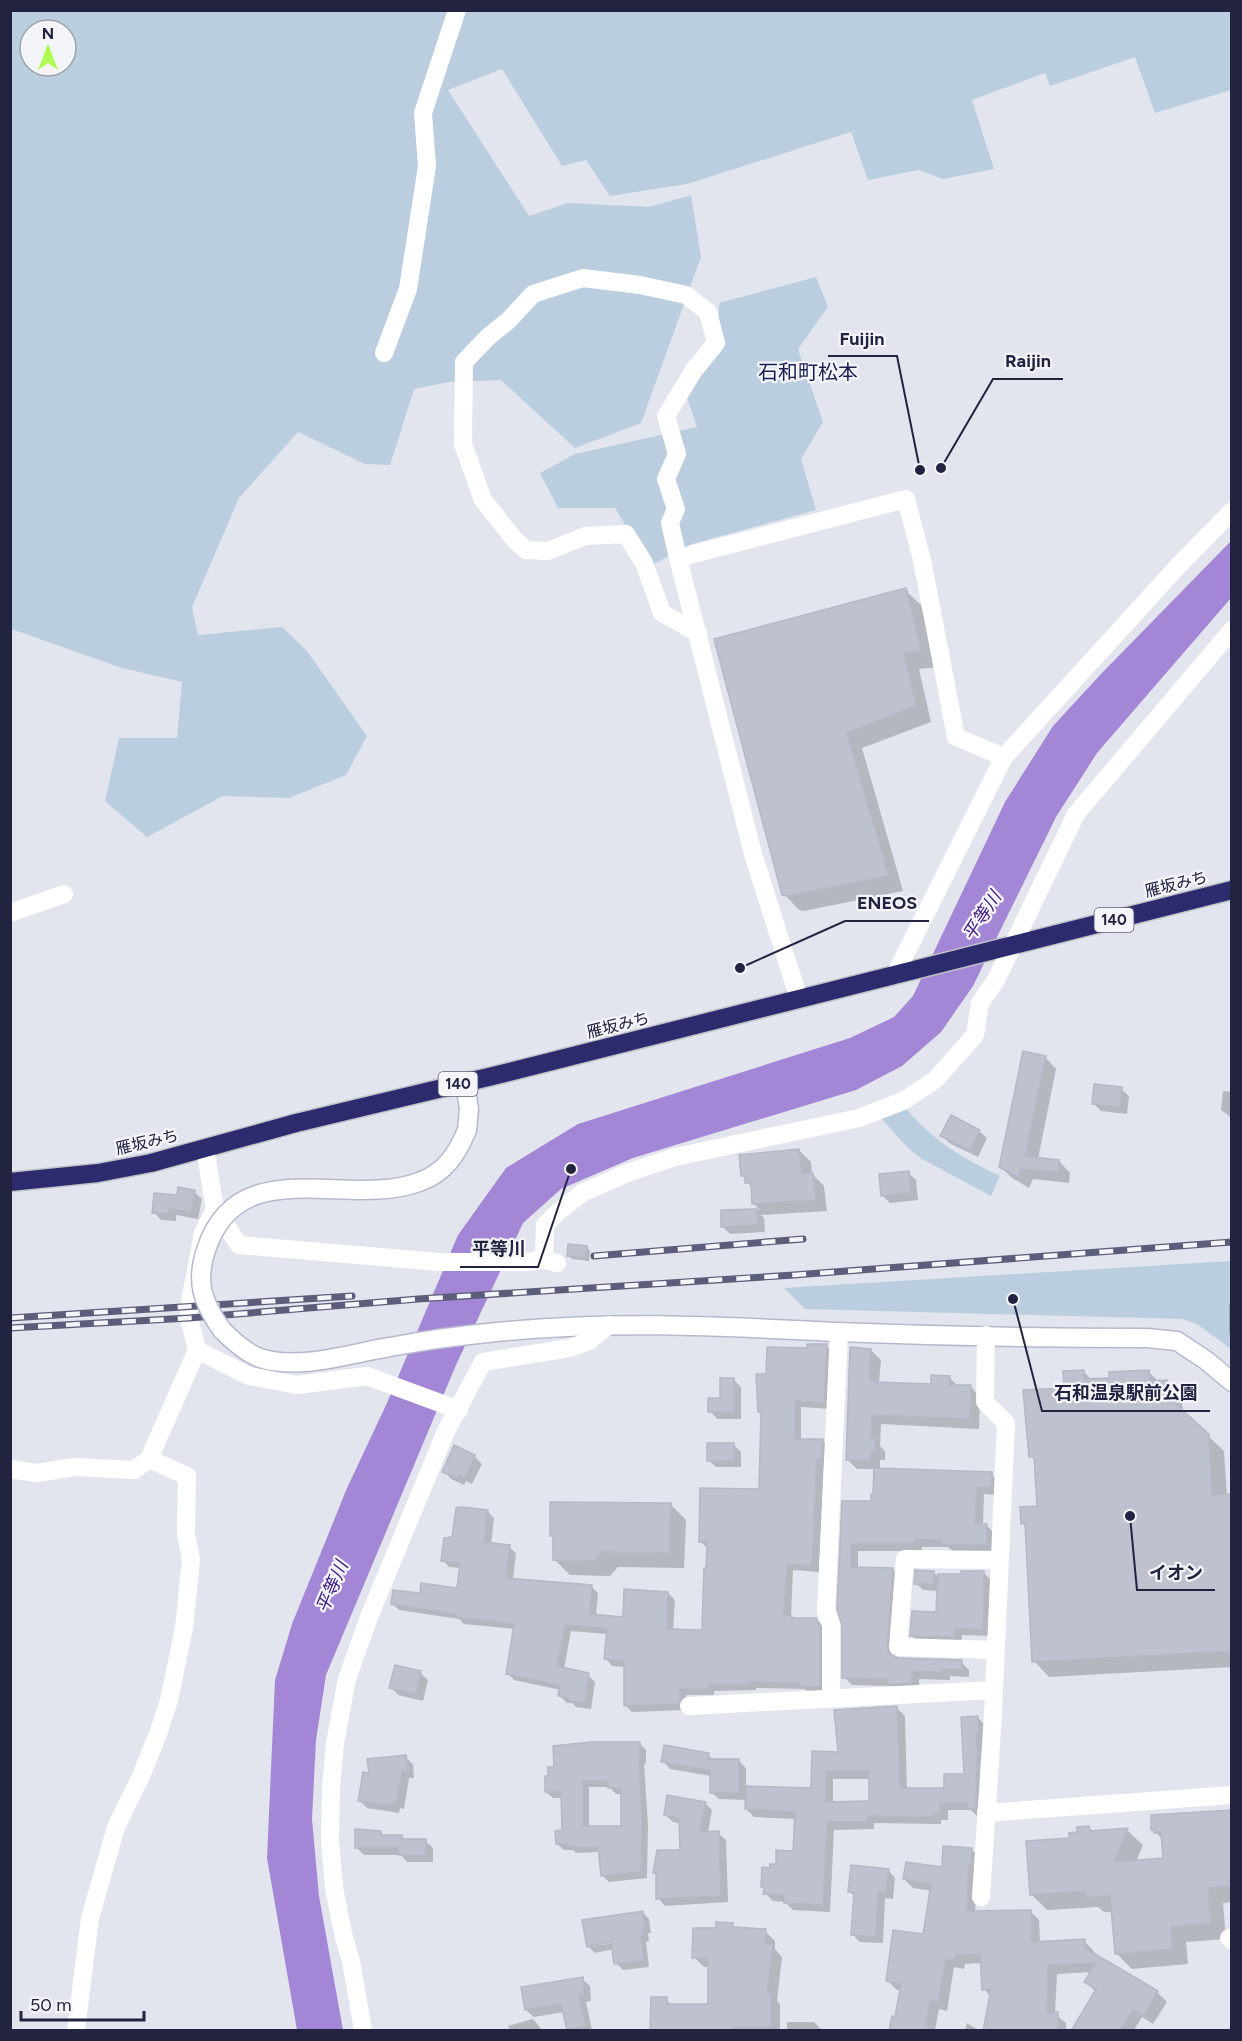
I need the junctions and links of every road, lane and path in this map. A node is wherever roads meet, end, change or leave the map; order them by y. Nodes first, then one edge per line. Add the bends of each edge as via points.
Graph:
1 (457, 10) edge
2 (384, 353) dead end
3 (1232, 511) edge
4 (678, 558) junction
5 (1232, 630) edge
6 (698, 633) junction
7 (1004, 757) junction
8 (1232, 890) edge
9 (64, 894) dead end
10 (10, 914) edge
11 (1004, 948) junction
12 (899, 974) junction
13 (799, 999) junction
14 (465, 1083) junction
15 (205, 1149) junction
16 (10, 1182) edge
17 (215, 1209) junction
18 (609, 1325) junction
19 (839, 1332) junction
20 (986, 1335) junction
21 (197, 1350) junction
22 (1232, 1382) edge
23 (452, 1407) junction
24 (149, 1459) junction
25 (10, 1469) edge
26 (1000, 1560) junction
27 (995, 1650) junction
28 (993, 1690) junction
29 (831, 1698) junction
30 (689, 1706) dead end
31 (1232, 1795) edge
32 (986, 1812) junction
33 (981, 1897) dead end
34 (76, 2031) edge
35 (363, 2031) edge

1 - 2 street via 423,113 427,166 408,289
3 - 7 street
4 - 6 street
4 - 6 street via 670,523 676,509 666,479 677,454 666,416 716,343 708,312 686,295 584,278 533,294 464,362 463,444 483,500 526,550 548,551 585,536 626,534 644,563 662,613
4 - 7 street via 906,499 922,560 956,737
5 - 11 street via 1076,814
6 - 13 street via 753,854
7 - 12 street
8 - 11 highway, 雁坂みち / 140
9 - 10 street
11 - 12 highway, 雁坂みち / 140
11 - 17 street via 996,980 980,1003 975,1035 927,1086 903,1101 859,1118 675,1157 599,1184 570,1202 545,1225 543,1262 439,1262 238,1245
12 - 13 highway, 雁坂みち / 140
13 - 14 highway, 雁坂みち / 140
14 - 15 highway, 雁坂みち / 140
14 - 18 street, bridge via 467,1131 458,1151 437,1174 386,1189 274,1189 255,1194 226,1212 211,1234 200,1284 203,1298 222,1330 245,1350 276,1362 320,1360 486,1333
15 - 16 highway, 雁坂みち / 140 via 98,1173
15 - 17 street
17 - 21 street via 203,1233 189,1307
18 - 19 street
18 - 23 street via 589,1341 570,1348 483,1362
19 - 20 street
19 - 29 street via 826,1611 831,1625
20 - 22 street via 1177,1341
20 - 26 street via 985,1402 1006,1423
21 - 23 street via 249,1376 297,1385 367,1376
21 - 24 street
23 - 35 street via 446,1431 346,1679 335,1743 330,1840 334,1887
24 - 25 street via 134,1470 74,1467 37,1473
24 - 34 street via 187,1476 186,1535 191,1559 184,1628 158,1734 116,1827 90,1918
26 - 27 street
26 - 27 street via 905,1559 898,1647
27 - 28 street
28 - 29 street
28 - 32 street
29 - 30 street
31 - 32 street
32 - 33 street

